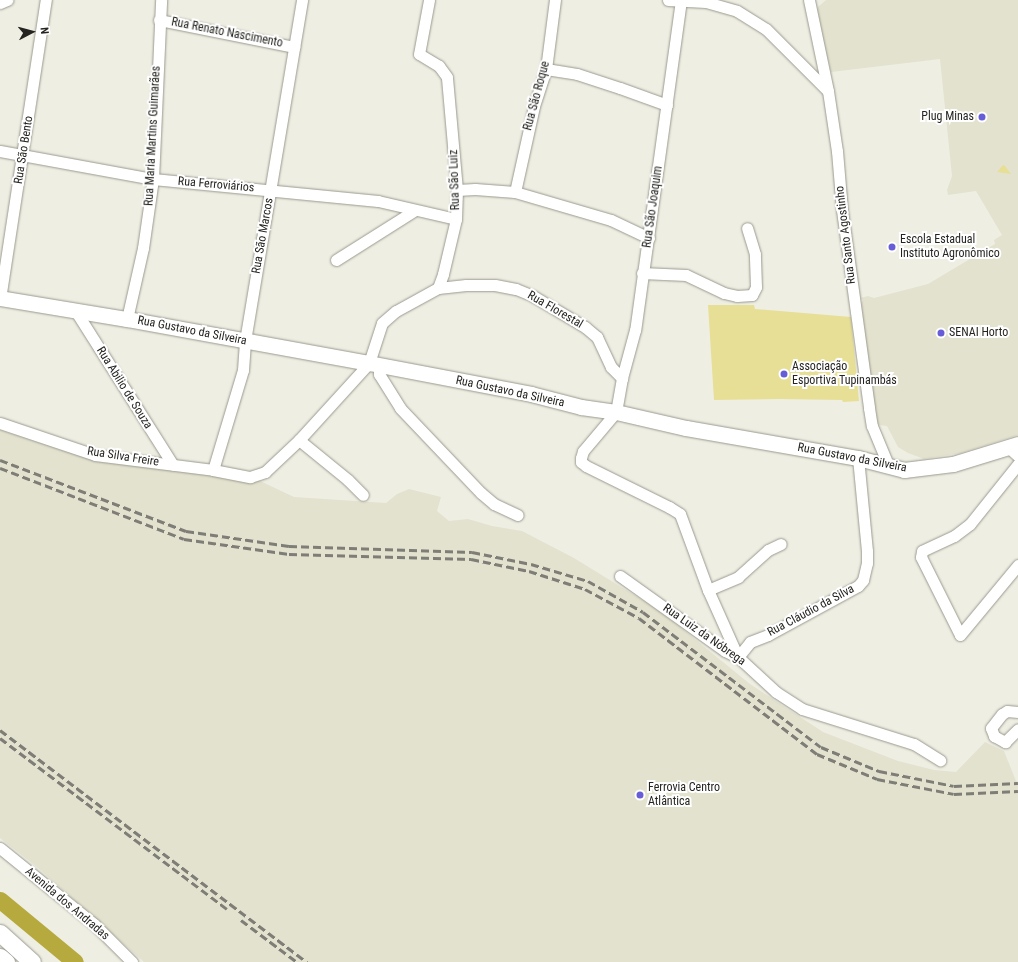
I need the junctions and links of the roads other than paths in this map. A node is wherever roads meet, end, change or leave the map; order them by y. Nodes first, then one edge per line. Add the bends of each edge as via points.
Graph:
1 (7, 0) edge
2 (46, 0) edge
3 (161, 0) edge
4 (302, 0) edge
5 (429, 0) edge
6 (555, 0) edge
7 (668, 0) edge
8 (809, 0) edge
9 (681, 1) edge
10 (0, 3) edge
11 (159, 20) junction
12 (294, 47) junction
13 (546, 69) junction
14 (828, 91) junction
15 (667, 105) junction
16 (0, 151) edge
17 (23, 156) junction
18 (153, 179) junction
19 (272, 190) junction
20 (457, 190) junction
21 (515, 192) junction
22 (415, 210) junction
23 (456, 219) junction
24 (747, 228) dead end
25 (649, 238) junction
26 (336, 260) dead end
27 (642, 273) junction
28 (438, 288) junction
29 (0, 298) edge
30 (75, 310) junction
31 (127, 319) junction
32 (245, 341) junction
33 (374, 365) junction
34 (622, 378) junction
35 (616, 412) junction
36 (0, 423) edge
37 (299, 440) junction
38 (1014, 449) edge
39 (858, 458) junction
40 (1018, 464) edge
41 (173, 465) junction
42 (889, 467) junction
43 (213, 470) junction
44 (363, 495) dead end
45 (518, 515) dead end
46 (781, 544) dead end
47 (1018, 565) edge
48 (620, 576) dead end
49 (708, 590) junction
50 (738, 657) junction
51 (1018, 712) edge
52 (1018, 729) edge
53 (940, 760) dead end
54 (0, 848) edge
55 (0, 933) edge
56 (0, 957) edge
57 (6, 962) edge
58 (32, 962) edge
59 (132, 962) edge

1 - 10 street
2 - 17 street, Rua São Bento
3 - 11 street, Rua Maria Martins Guimarães
4 - 12 street, Rua São Marcos
5 - 20 street, Rua São Luiz via 419,54 439,66 447,77
6 - 13 street, Rua São Roque
7 - 9 street
8 - 14 street, Rua Santo Agostinho
9 - 14 street via 706,2 737,11 766,29
9 - 15 street, Rua São Joaquim
11 - 12 street, Rua Renato Nascimento
11 - 18 street, Rua Maria Martins Guimarães
12 - 19 street, Rua São Marcos
13 - 15 street via 591,79
13 - 21 street, Rua São Roque via 534,106
14 - 42 street, Rua Santo Agostinho via 869,408 872,426
15 - 25 street, Rua São Joaquim
16 - 17 street, Rua Ferroviários
17 - 18 street, Rua Ferroviários
17 - 29 street, Rua São Bento
18 - 19 street, Rua Ferroviários
18 - 31 street, Rua Maria Martins Guimarães via 143,248
19 - 22 street, Rua Ferroviários via 378,201
19 - 32 street, Rua São Marcos
20 - 21 street
20 - 23 street, Rua São Luiz
21 - 25 street via 611,220
22 - 23 street, Rua Ferroviários
22 - 26 street
23 - 28 street, Rua São Luiz
24 - 27 street via 755,254 756,287 752,295 737,296 724,293 686,275
25 - 27 street, Rua São Joaquim
27 - 34 street, Rua São Joaquim via 635,330
28 - 33 street via 396,311 382,323
28 - 34 street, Rua Florestal via 466,285 495,286 516,288 533,296 585,327 596,338 611,367
29 - 30 main road, Rua Gustavo da Silveira
30 - 31 main road, Rua Gustavo da Silveira
30 - 41 street, Rua Abilio de Souza
31 - 32 main road, Rua Gustavo da Silveira
32 - 33 main road, Rua Gustavo da Silveira
32 - 43 street, Rua São Marcos via 243,370
33 - 35 main road, Rua Gustavo da Silveira
33 - 37 street
33 - 45 street via 400,408 481,493 494,504
34 - 35 street, Rua São Joaquim
35 - 39 main road, Rua Gustavo da Silveira via 686,428
35 - 49 street via 583,450 581,462 680,514
36 - 41 street, Rua Silva Freire via 95,455
37 - 43 street, Rua Silva Freire via 265,472 250,477
37 - 44 street
38 - 42 main road, Rua Gustavo da Silveira via 953,464 904,470
39 - 42 main road, Rua Gustavo da Silveira
39 - 50 street, Rua Cláudio da Silva via 867,551 863,580 858,586 768,635 750,642
40 - 47 street via 970,524 954,536 922,551 921,556 960,635
41 - 43 street, Rua Silva Freire
46 - 49 street via 768,550 738,577
48 - 50 street, Rua Luiz da Nóbrega via 725,651
49 - 50 street
50 - 53 street, Rua Luiz da Nóbrega via 776,692 802,709 914,744
51 - 52 street via 1007,711 991,728 994,736 1005,742
54 - 59 street, Avenida dos Andradas via 94,924
55 - 58 main road
56 - 57 main road

